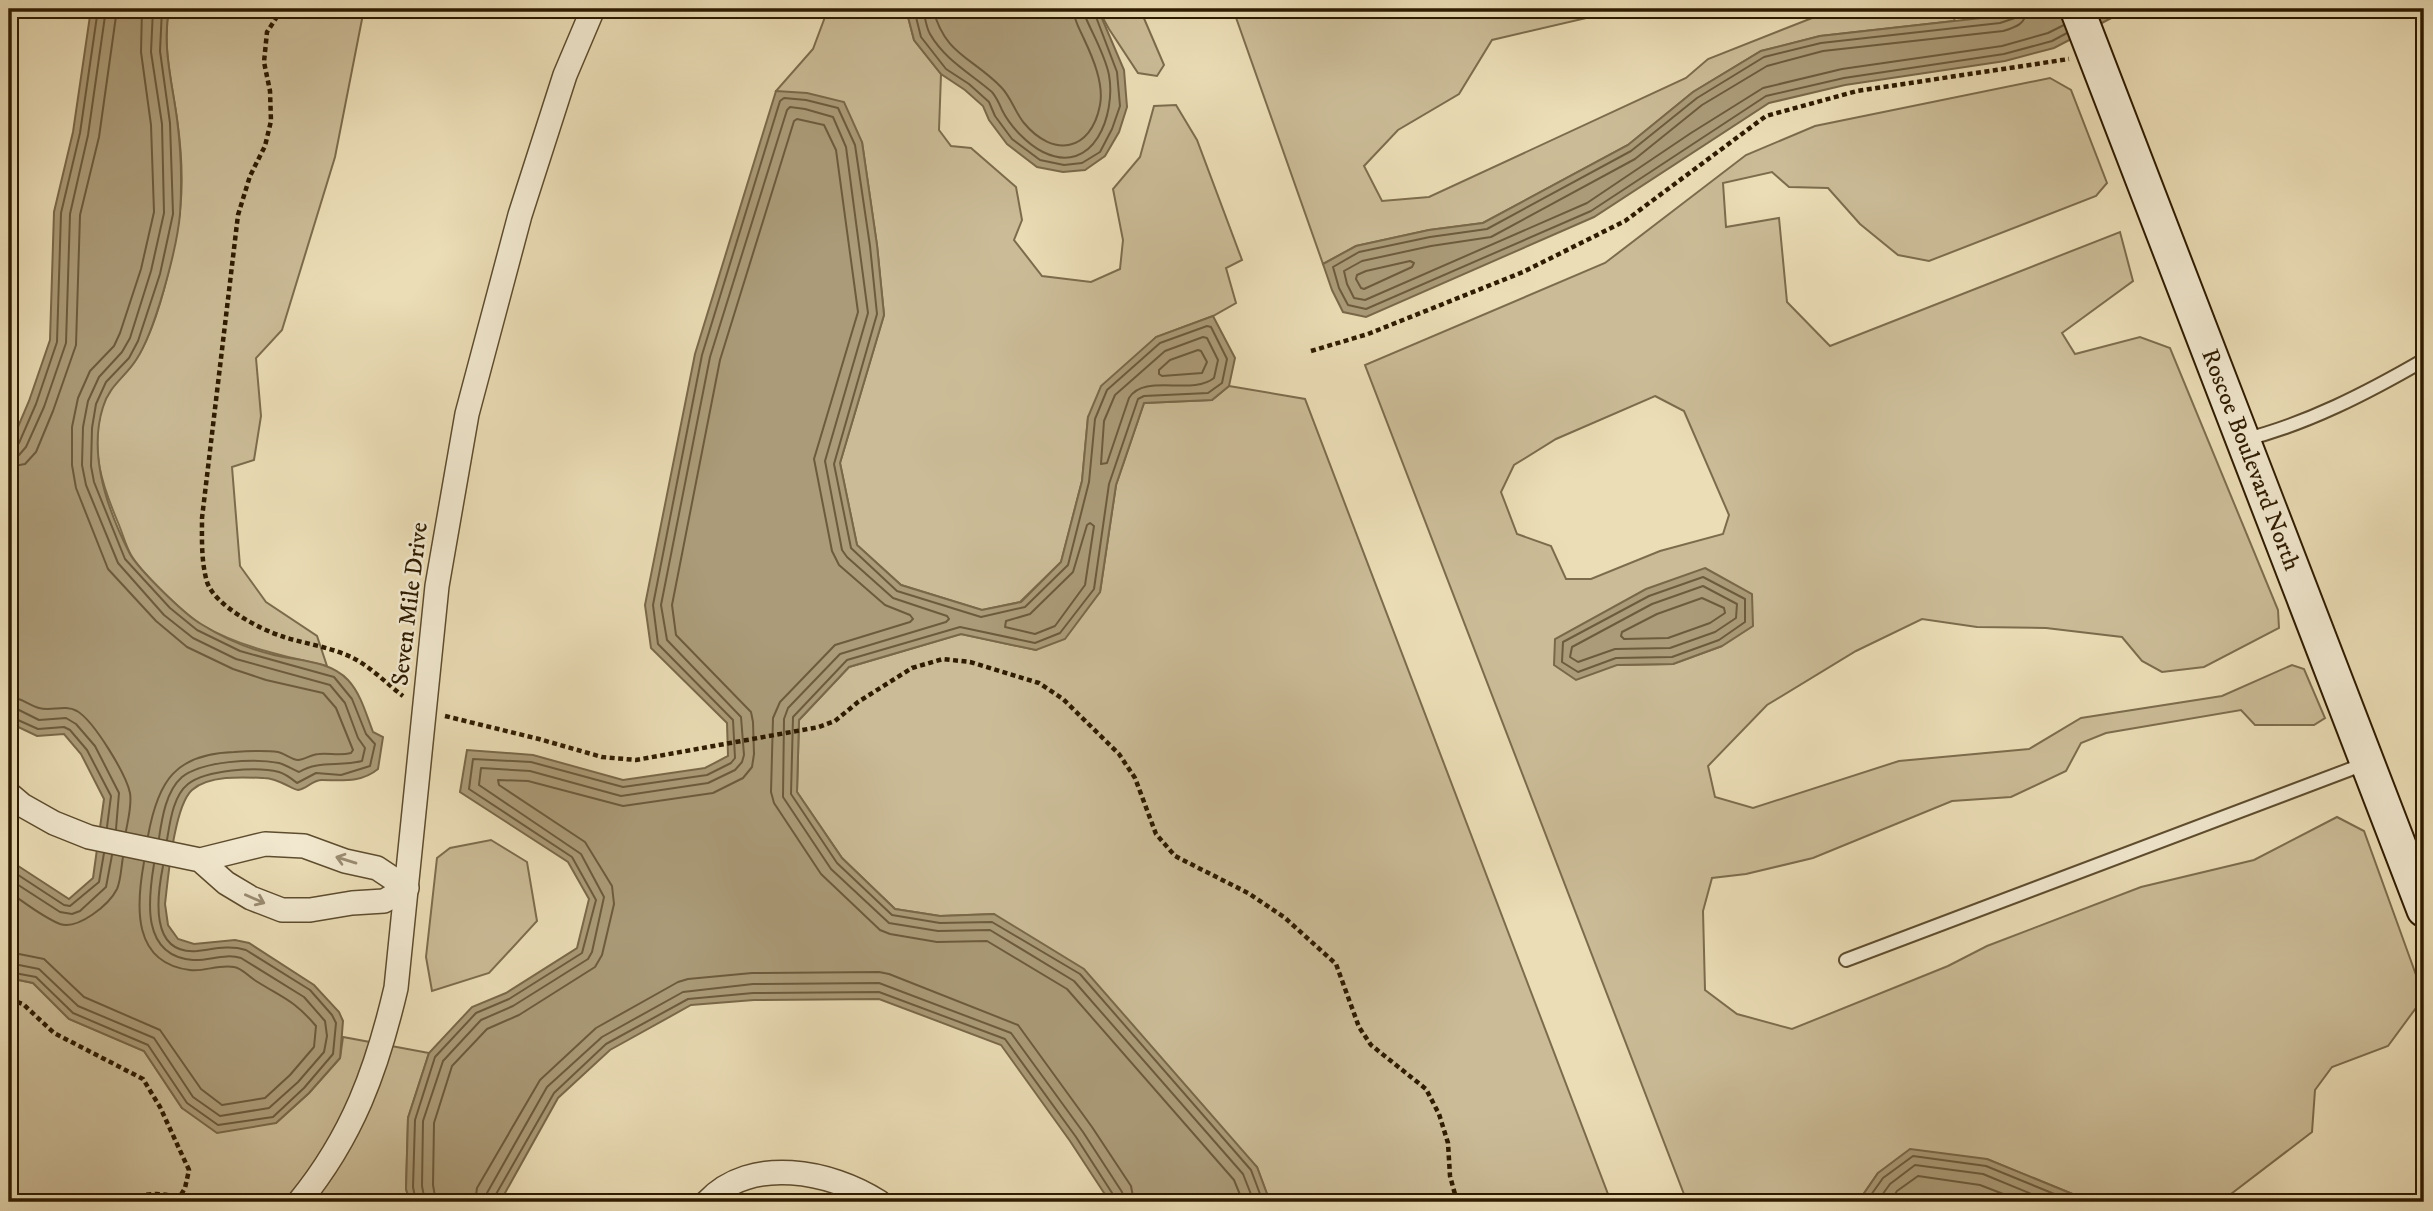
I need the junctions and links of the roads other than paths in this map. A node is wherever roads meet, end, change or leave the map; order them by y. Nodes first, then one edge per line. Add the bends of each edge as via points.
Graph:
1 (593, 9) edge
2 (2085, 32) edge
3 (2424, 360) edge
4 (2243, 440) junction
5 (2368, 763) junction
6 (9, 794) edge
7 (200, 860) junction
8 (407, 888) junction
9 (2424, 910) edge
10 (1846, 960) dead end
11 (299, 1202) edge
12 (707, 1202) edge
13 (879, 1202) edge

1 - 8 street, Seven Mile Drive via 565,75 520,215 467,414 438,586
2 - 4 street, Roscoe Boulevard North
3 - 4 lane via 2367,392 2274,432
4 - 5 street, Roscoe Boulevard North
5 - 9 street, Roscoe Boulevard North
5 - 10 lane
6 - 7 street via 54,823 89,837
8 -> 7 street via 377,868 304,846 265,844
7 -> 8 street via 226,883 282,910 384,901
8 - 11 street, Seven Mile Drive via 396,988 382,1046 336,1149
12 - 13 street via 731,1185 779,1173 836,1180

